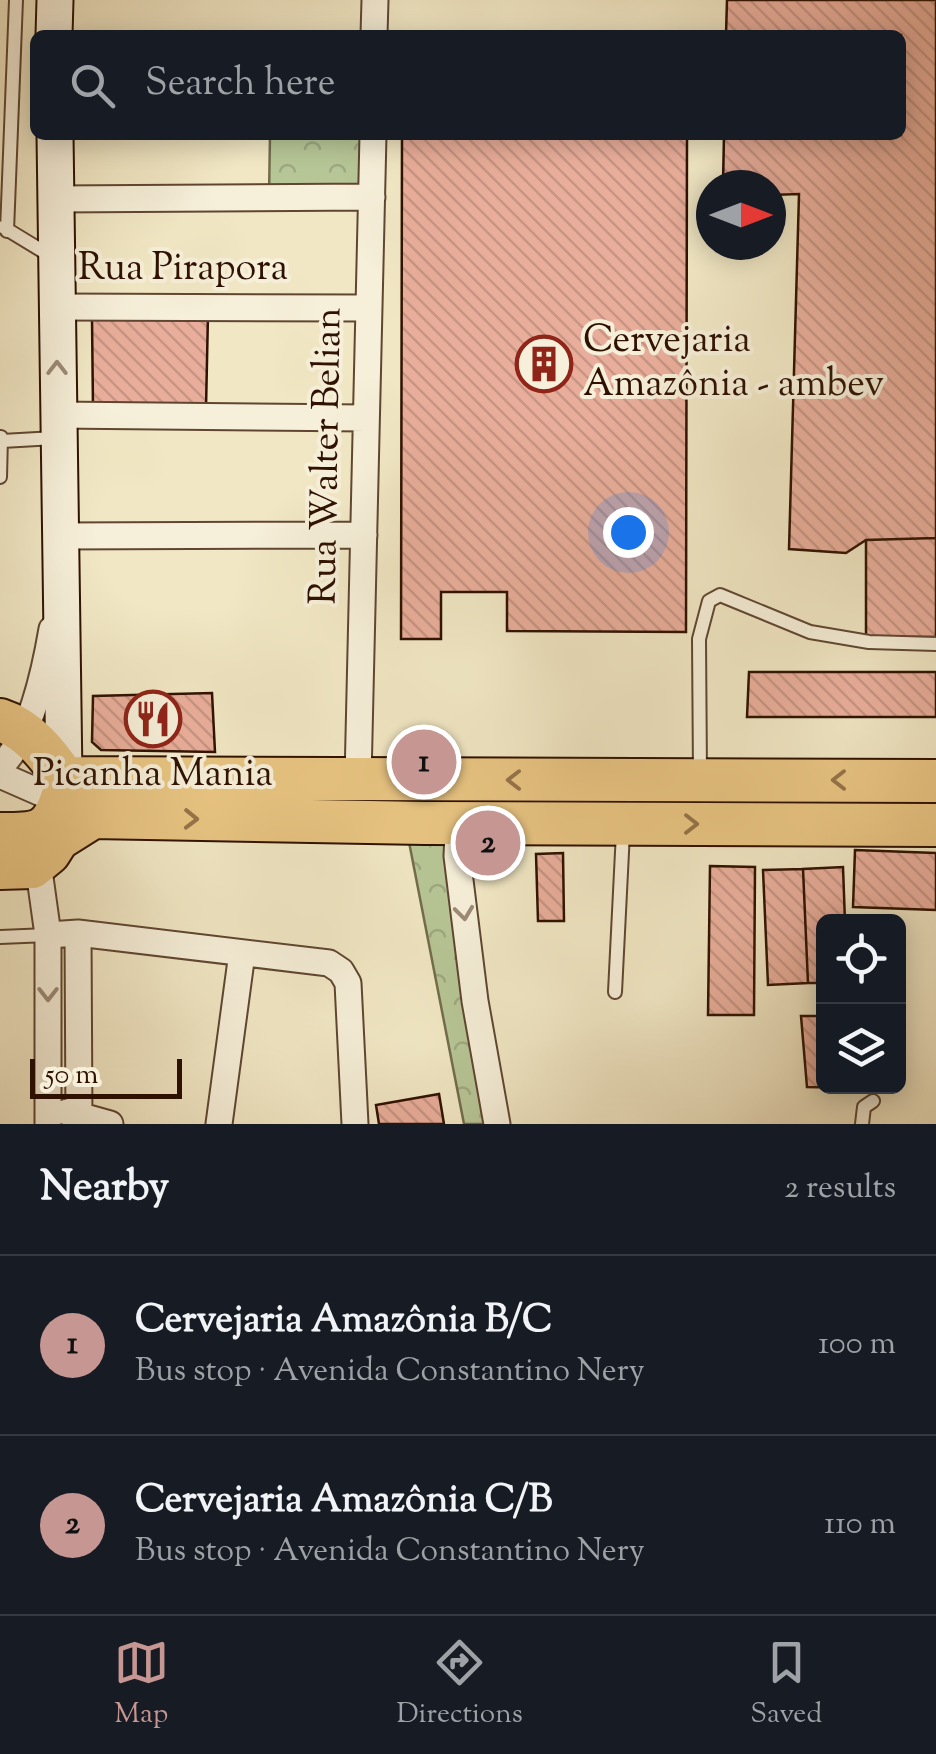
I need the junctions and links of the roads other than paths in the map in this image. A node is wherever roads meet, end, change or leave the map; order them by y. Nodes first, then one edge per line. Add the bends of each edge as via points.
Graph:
1 (16, 0) edge
2 (54, 0) edge
3 (375, 0) edge
4 (0, 18) edge
5 (17, 18) junction
6 (54, 30) edge
7 (374, 30) edge
8 (54, 140) edge
9 (373, 140) edge
10 (372, 197) junction
11 (56, 198) junction
12 (3, 228) edge
13 (56, 260) junction
14 (57, 307) junction
15 (368, 308) junction
16 (366, 418) junction
17 (58, 427) junction
18 (1, 438) edge
19 (0, 476) edge
20 (364, 535) junction
21 (60, 536) junction
22 (60, 577) junction
23 (936, 644) edge
24 (6, 749) edge
25 (358, 778) junction
26 (700, 780) junction
27 (936, 781) edge
28 (68, 804) junction
29 (0, 819) edge
30 (474, 824) junction
31 (623, 824) junction
32 (936, 825) edge
33 (0, 834) edge
34 (19, 865) edge
35 (78, 932) junction
36 (48, 934) junction
37 (0, 937) edge
38 (242, 953) junction
39 (614, 992) dead end
40 (874, 1101) dead end
41 (48, 1117) edge
42 (79, 1119) edge
43 (110, 1124) edge
44 (219, 1124) edge
45 (356, 1124) edge
46 (497, 1124) edge
47 (862, 1124) edge

1 - 5 lane
2 - 6 street
3 - 7 street
4 - 5 lane
5 - 12 lane
8 - 11 street
9 - 10 street, Rua Walter Belian
10 - 11 street
10 - 15 street, Rua Walter Belian
11 - 13 street
12 - 13 lane
13 - 14 street
14 - 15 street, Rua Pirapora
17 -> 14 street
15 - 16 street, Rua Walter Belian
16 - 17 street
16 - 20 street, Rua Walter Belian
17 - 18 lane
17 - 21 street
18 - 19 lane
20 - 21 street
20 - 25 street, Rua Walter Belian
21 - 22 street
22 - 24 street via 41,678
22 - 28 street
23 - 26 lane via 810,632 720,595 710,601 699,639
24 - 28 highway via 46,752
26 -> 25 highway
25 - 28 highway
27 -> 26 highway
28 - 29 lane
28 -> 30 highway
28 - 33 highway via 32,834
28 - 34 highway via 58,839
30 - 31 highway
30 -> 46 street via 458,834 457,856
31 -> 32 highway
31 - 39 lane
34 - 36 street
35 - 36 street
35 - 38 street
35 - 42 street
36 - 37 lane
36 -> 41 street
38 - 44 street
38 - 45 street via 329,963 341,971 348,984
40 - 47 lane via 864,1108
41 - 42 street
42 - 43 street

